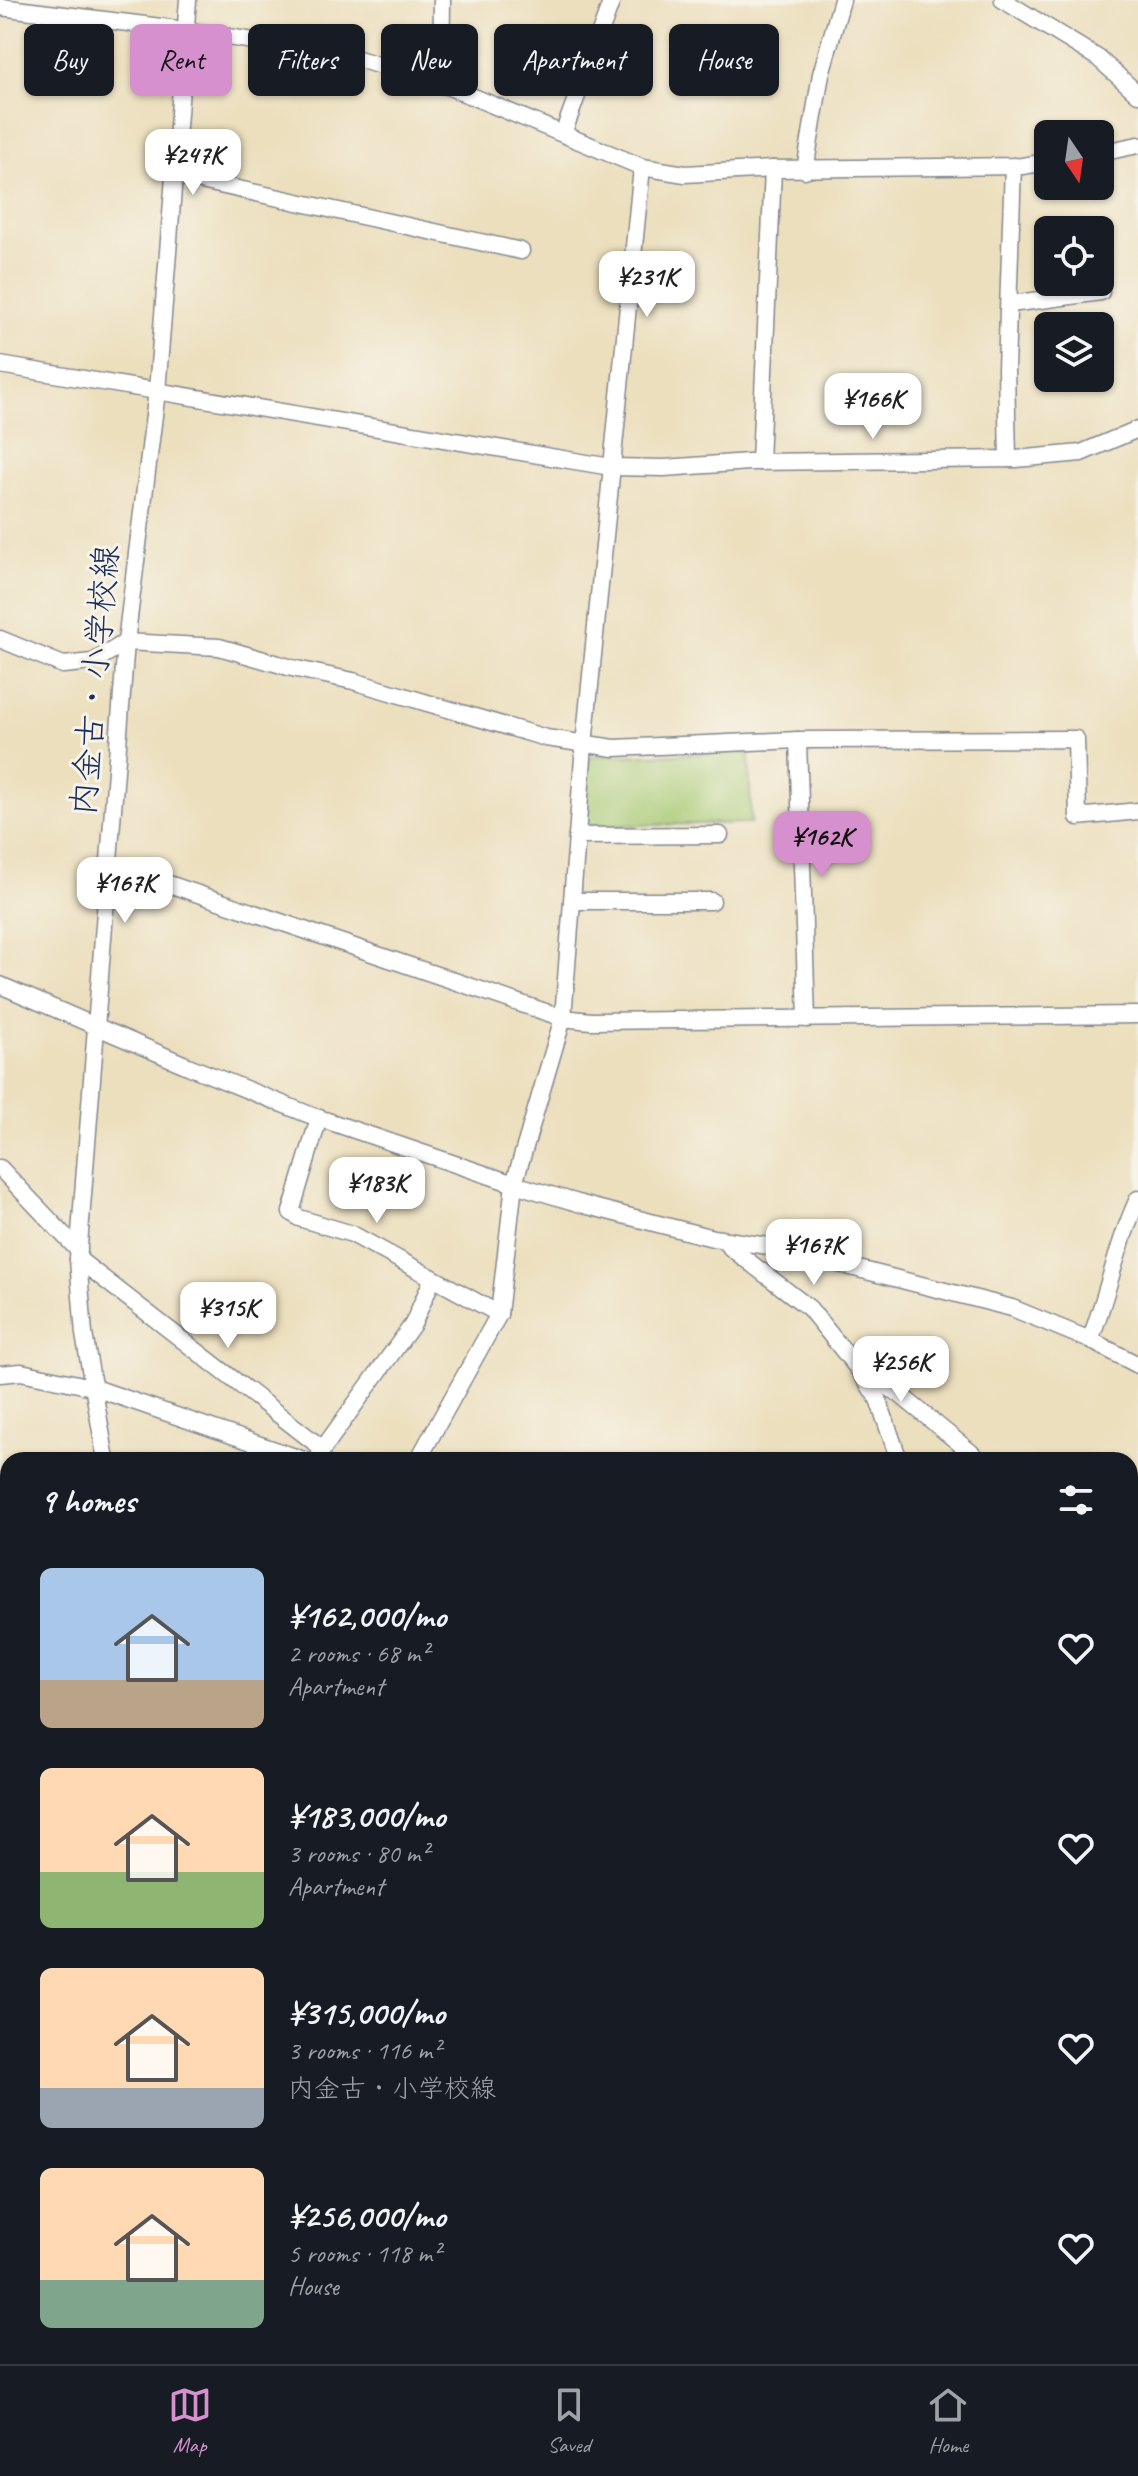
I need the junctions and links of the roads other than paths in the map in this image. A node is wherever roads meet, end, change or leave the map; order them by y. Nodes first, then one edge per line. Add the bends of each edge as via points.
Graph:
1 (188, 0) edge
2 (442, 0) edge
3 (612, 0) edge
4 (842, 0) edge
5 (1003, 0) edge
6 (0, 7) edge
7 (137, 24) edge
8 (186, 24) edge
9 (442, 24) edge
10 (232, 38) edge
11 (381, 66) edge
12 (1138, 94) edge
13 (180, 96) edge
14 (468, 96) edge
15 (563, 134) junction
16 (1138, 145) edge
17 (1114, 150) edge
18 (1034, 164) edge
19 (1013, 166) junction
20 (642, 167) junction
21 (773, 169) junction
22 (805, 170) junction
23 (174, 175) junction
24 (521, 251) dead end
25 (1071, 296) edge
26 (1010, 304) junction
27 (0, 365) edge
28 (157, 391) junction
29 (1138, 429) edge
30 (1008, 459) junction
31 (760, 462) junction
32 (611, 467) junction
33 (0, 639) edge
34 (126, 642) junction
35 (798, 740) junction
36 (584, 745) junction
37 (1138, 811) edge
38 (720, 835) dead end
39 (577, 836) junction
40 (110, 864) junction
41 (572, 901) junction
42 (712, 901) dead end
43 (0, 985) edge
44 (1138, 1015) edge
45 (563, 1018) junction
46 (807, 1019) junction
47 (97, 1025) junction
48 (319, 1118) junction
49 (0, 1168) edge
50 (514, 1184) junction
51 (1138, 1199) edge
52 (725, 1240) junction
53 (79, 1255) junction
54 (433, 1278) junction
55 (499, 1314) junction
56 (1090, 1340) junction
57 (1138, 1365) edge
58 (859, 1370) junction
59 (0, 1374) edge
60 (92, 1387) junction
61 (104, 1452) edge
62 (281, 1452) edge
63 (316, 1452) edge
64 (322, 1452) edge
65 (422, 1452) edge
66 (896, 1452) edge
67 (970, 1452) edge

1 - 8 street, 内金古・小学校線
2 - 9 street
3 - 15 street
4 - 22 street via 821,74
5 - 12 street via 1098,58
6 - 7 street
10 - 11 street
13 - 23 street, 内金古・小学校線
14 - 15 street
15 - 20 street
16 - 17 street
18 - 19 street
19 - 22 street
19 - 26 street
20 - 21 street via 685,174
20 - 32 street
21 - 22 street
21 - 31 street
23 - 24 street
23 - 28 street, 内金古・小学校線
25 - 26 street
26 - 30 street
27 - 28 street
28 - 32 street
28 - 34 street, 内金古・小学校線
29 - 30 street via 1081,453
30 - 31 street
31 - 32 street
32 - 36 street
33 - 34 street via 63,665 93,662
34 - 36 street via 219,647
34 - 40 street, 内金古・小学校線
35 - 36 street
35 - 37 street via 1076,739 1078,817
35 - 46 street
36 - 39 street
38 - 39 street
39 - 41 street
40 - 45 street
40 - 47 street, 内金古・小学校線
41 - 42 street
41 - 45 street
43 - 47 street
44 - 46 street
45 - 46 street
45 - 50 street
47 - 48 street
47 - 53 street, 内金古・小学校線
48 - 50 street
48 - 54 street via 291,1212 352,1234
49 - 53 street
50 - 52 street
50 - 55 street
51 - 56 street
52 - 56 street via 783,1249 1012,1308
52 - 58 street via 809,1308
53 - 60 street, 内金古・小学校線
53 - 63 street
54 - 55 street
54 - 64 street via 413,1324
55 - 65 street
56 - 57 street
58 - 66 street via 878,1399
58 - 67 street via 898,1393
59 - 60 street via 21,1372
60 - 61 street, 内金古・小学校線
60 - 62 street

